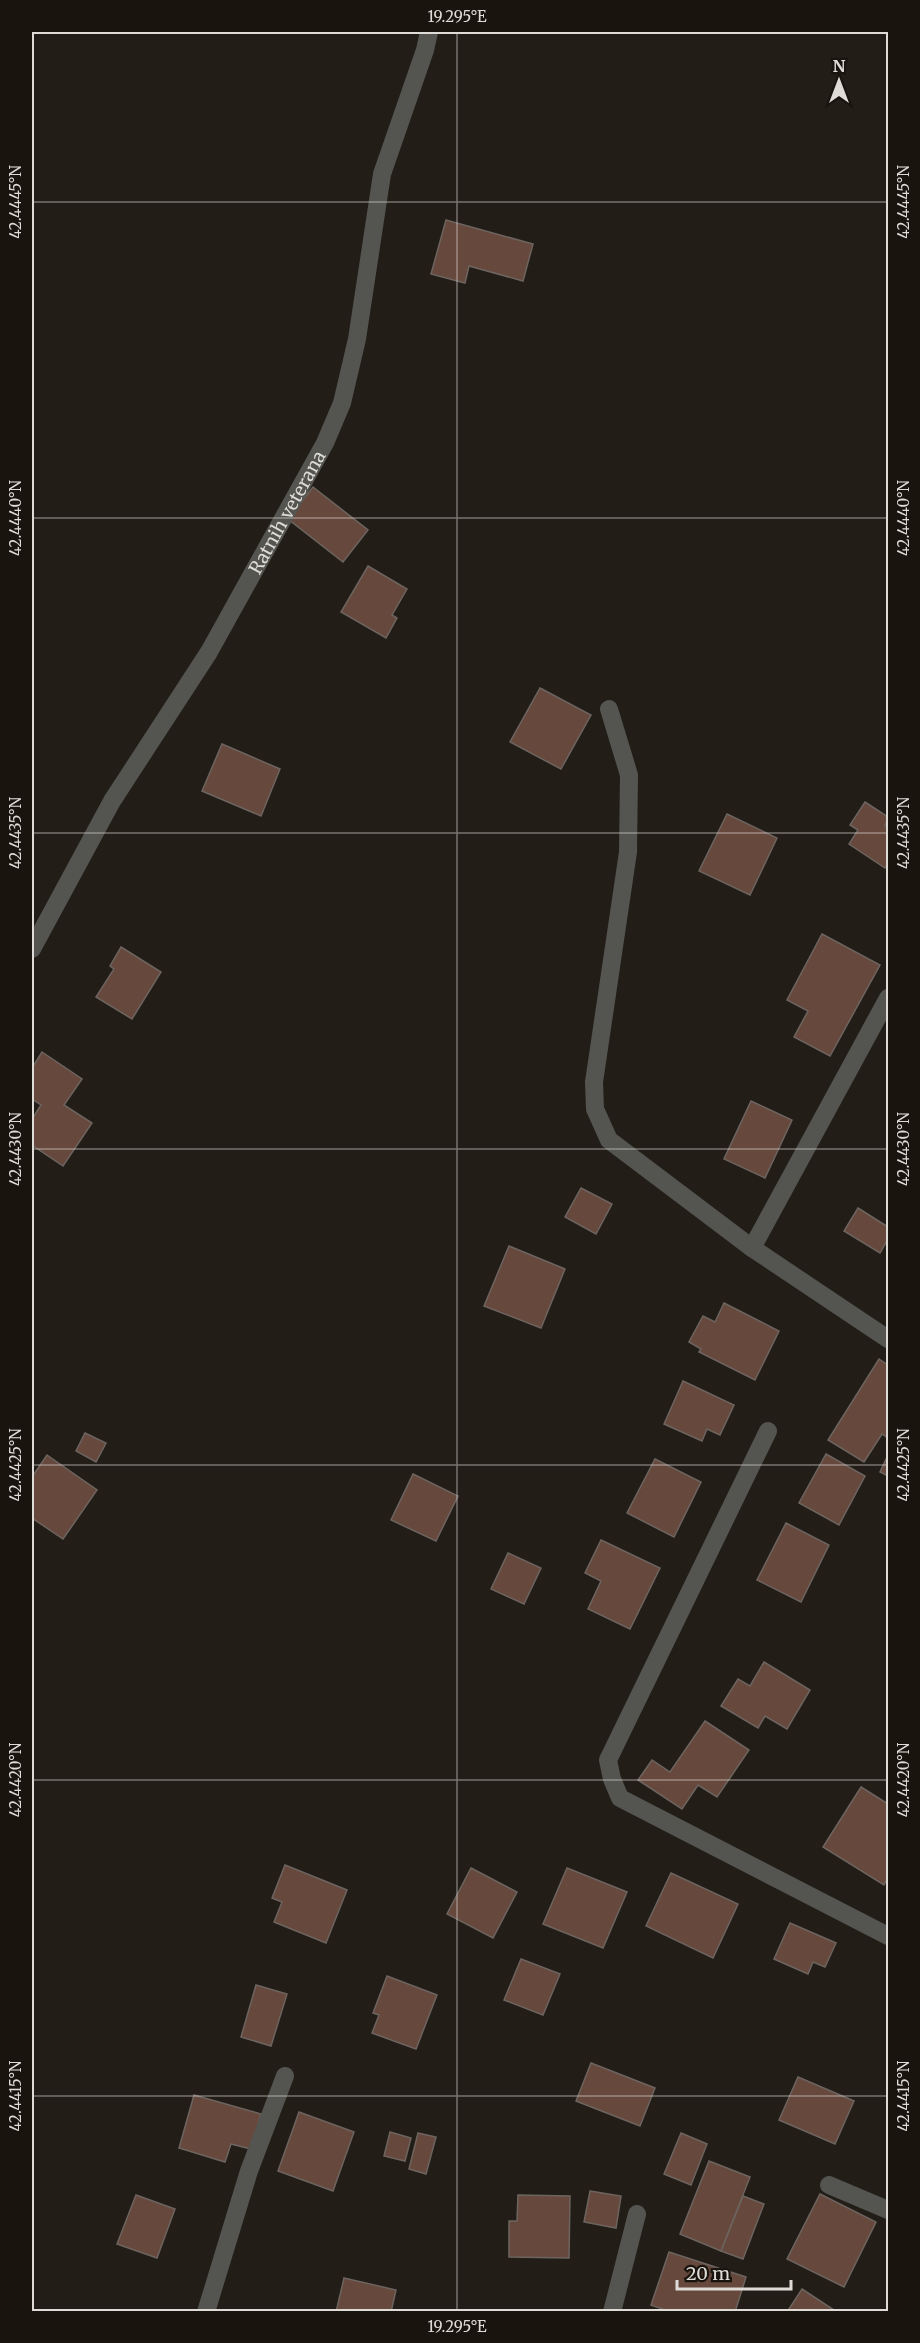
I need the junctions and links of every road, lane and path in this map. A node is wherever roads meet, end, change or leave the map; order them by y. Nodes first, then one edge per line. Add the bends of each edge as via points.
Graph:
1 (429, 32) edge
2 (609, 709) dead end
3 (32, 949) edge
4 (888, 998) edge
5 (752, 1248) junction
6 (888, 1339) edge
7 (768, 1431) dead end
8 (888, 1936) edge
9 (285, 2076) dead end
10 (829, 2185) dead end
11 (888, 2210) edge
12 (637, 2214) dead end
13 (207, 2312) edge
14 (612, 2312) edge

1 - 3 street, Ratnih veterana via 382,174 357,339 338,413 209,652 112,801
2 - 5 street via 629,775 628,852 594,1082 595,1109 609,1140
4 - 5 street
5 - 6 street
7 - 8 street via 608,1760 612,1779 620,1798
9 - 13 street via 249,2171
10 - 11 street
12 - 14 street

